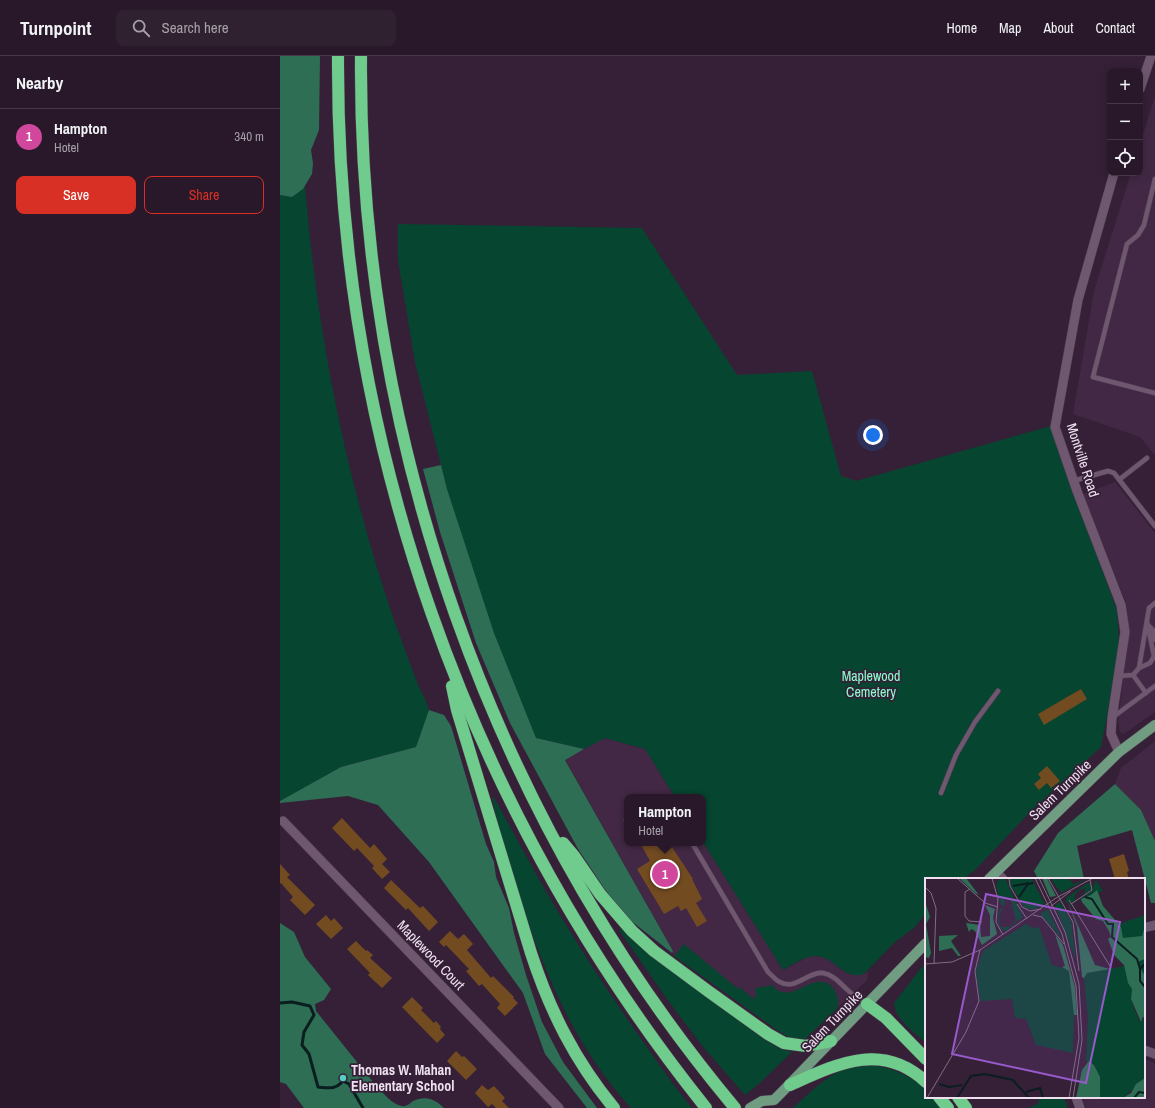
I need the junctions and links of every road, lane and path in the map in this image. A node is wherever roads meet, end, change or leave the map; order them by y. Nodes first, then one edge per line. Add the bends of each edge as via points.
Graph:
1 (338, 56) edge
2 (361, 56) edge
3 (1151, 56) edge
4 (1143, 80) edge
5 (1113, 176) edge
6 (1155, 179) edge
7 (1155, 393) edge
8 (1147, 458) dead end
9 (1120, 479) junction
10 (1073, 481) junction
11 (1155, 526) edge
12 (1155, 604) edge
13 (1147, 618) junction
14 (1148, 625) junction
15 (1155, 640) edge
16 (1154, 655) edge
17 (450, 667) junction
18 (1139, 668) junction
19 (1133, 675) junction
20 (1118, 676) junction
21 (1155, 686) edge
22 (998, 691) dead end
23 (1146, 694) junction
24 (1112, 718) junction
25 (1155, 725) edge
26 (1119, 752) junction
27 (941, 793) dead end
28 (283, 821) dead end
29 (551, 832) junction
30 (694, 846) edge
31 (996, 877) edge
32 (925, 944) edge
33 (867, 1004) junction
34 (831, 1041) junction
35 (1145, 1050) edge
36 (1155, 1054) edge
37 (925, 1058) edge
38 (925, 1081) edge
39 (790, 1085) junction
40 (940, 1098) edge
41 (959, 1098) edge
42 (1076, 1098) edge
43 (774, 1104) edge
44 (559, 1108) edge
45 (614, 1108) edge
46 (706, 1108) edge
47 (736, 1108) edge
48 (750, 1108) edge
49 (948, 1108) edge
50 (966, 1108) edge
51 (1080, 1108) edge

1 - 17 highway via 344,212 362,352 400,517
2 - 29 highway via 363,149 371,251 386,357 405,445 429,536 464,637 504,736
3 - 4 street
5 - 10 street, Montville Road via 1078,300 1055,427
6 - 7 lane via 1144,225 1138,235 1127,244 1093,377
8 - 9 lane
9 - 10 lane via 1108,471
9 - 11 lane
10 - 20 street, Montville Road via 1121,604 1125,632
12 - 13 lane via 1149,608
13 - 14 lane
13 - 18 lane
14 - 15 lane via 1153,630
14 - 16 lane
16 - 18 lane via 1150,663
17 - 45 highway via 457,710 541,981 571,1049
17 - 46 highway via 505,792 558,892 633,1011
18 - 19 lane
19 - 20 lane
19 - 23 lane
20 - 24 street, Montville Road
21 - 23 lane
22 - 27 lane via 975,722
23 - 24 lane
24 - 26 street, Montville Road via 1111,734
25 - 26 main road, Salem Turnpike
26 - 31 main road, Salem Turnpike
28 - 44 street, Maplewood Court
29 - 34 highway via 571,852 600,894 627,926 674,966 778,1040 803,1046
29 - 47 highway via 591,903 637,976 686,1046
30 - 33 lane via 768,972 778,982 791,984 813,974 825,974 836,979
32 - 33 main road, Salem Turnpike
33 - 34 main road, Salem Turnpike
33 - 37 highway via 886,1018
34 - 39 main road, Salem Turnpike
35 - 36 street
38 - 39 highway via 900,1065 870,1059 842,1064
39 - 43 main road, Salem Turnpike
40 - 49 highway
41 - 50 highway
42 - 51 street
43 - 48 main road, Salem Turnpike via 762,1101

